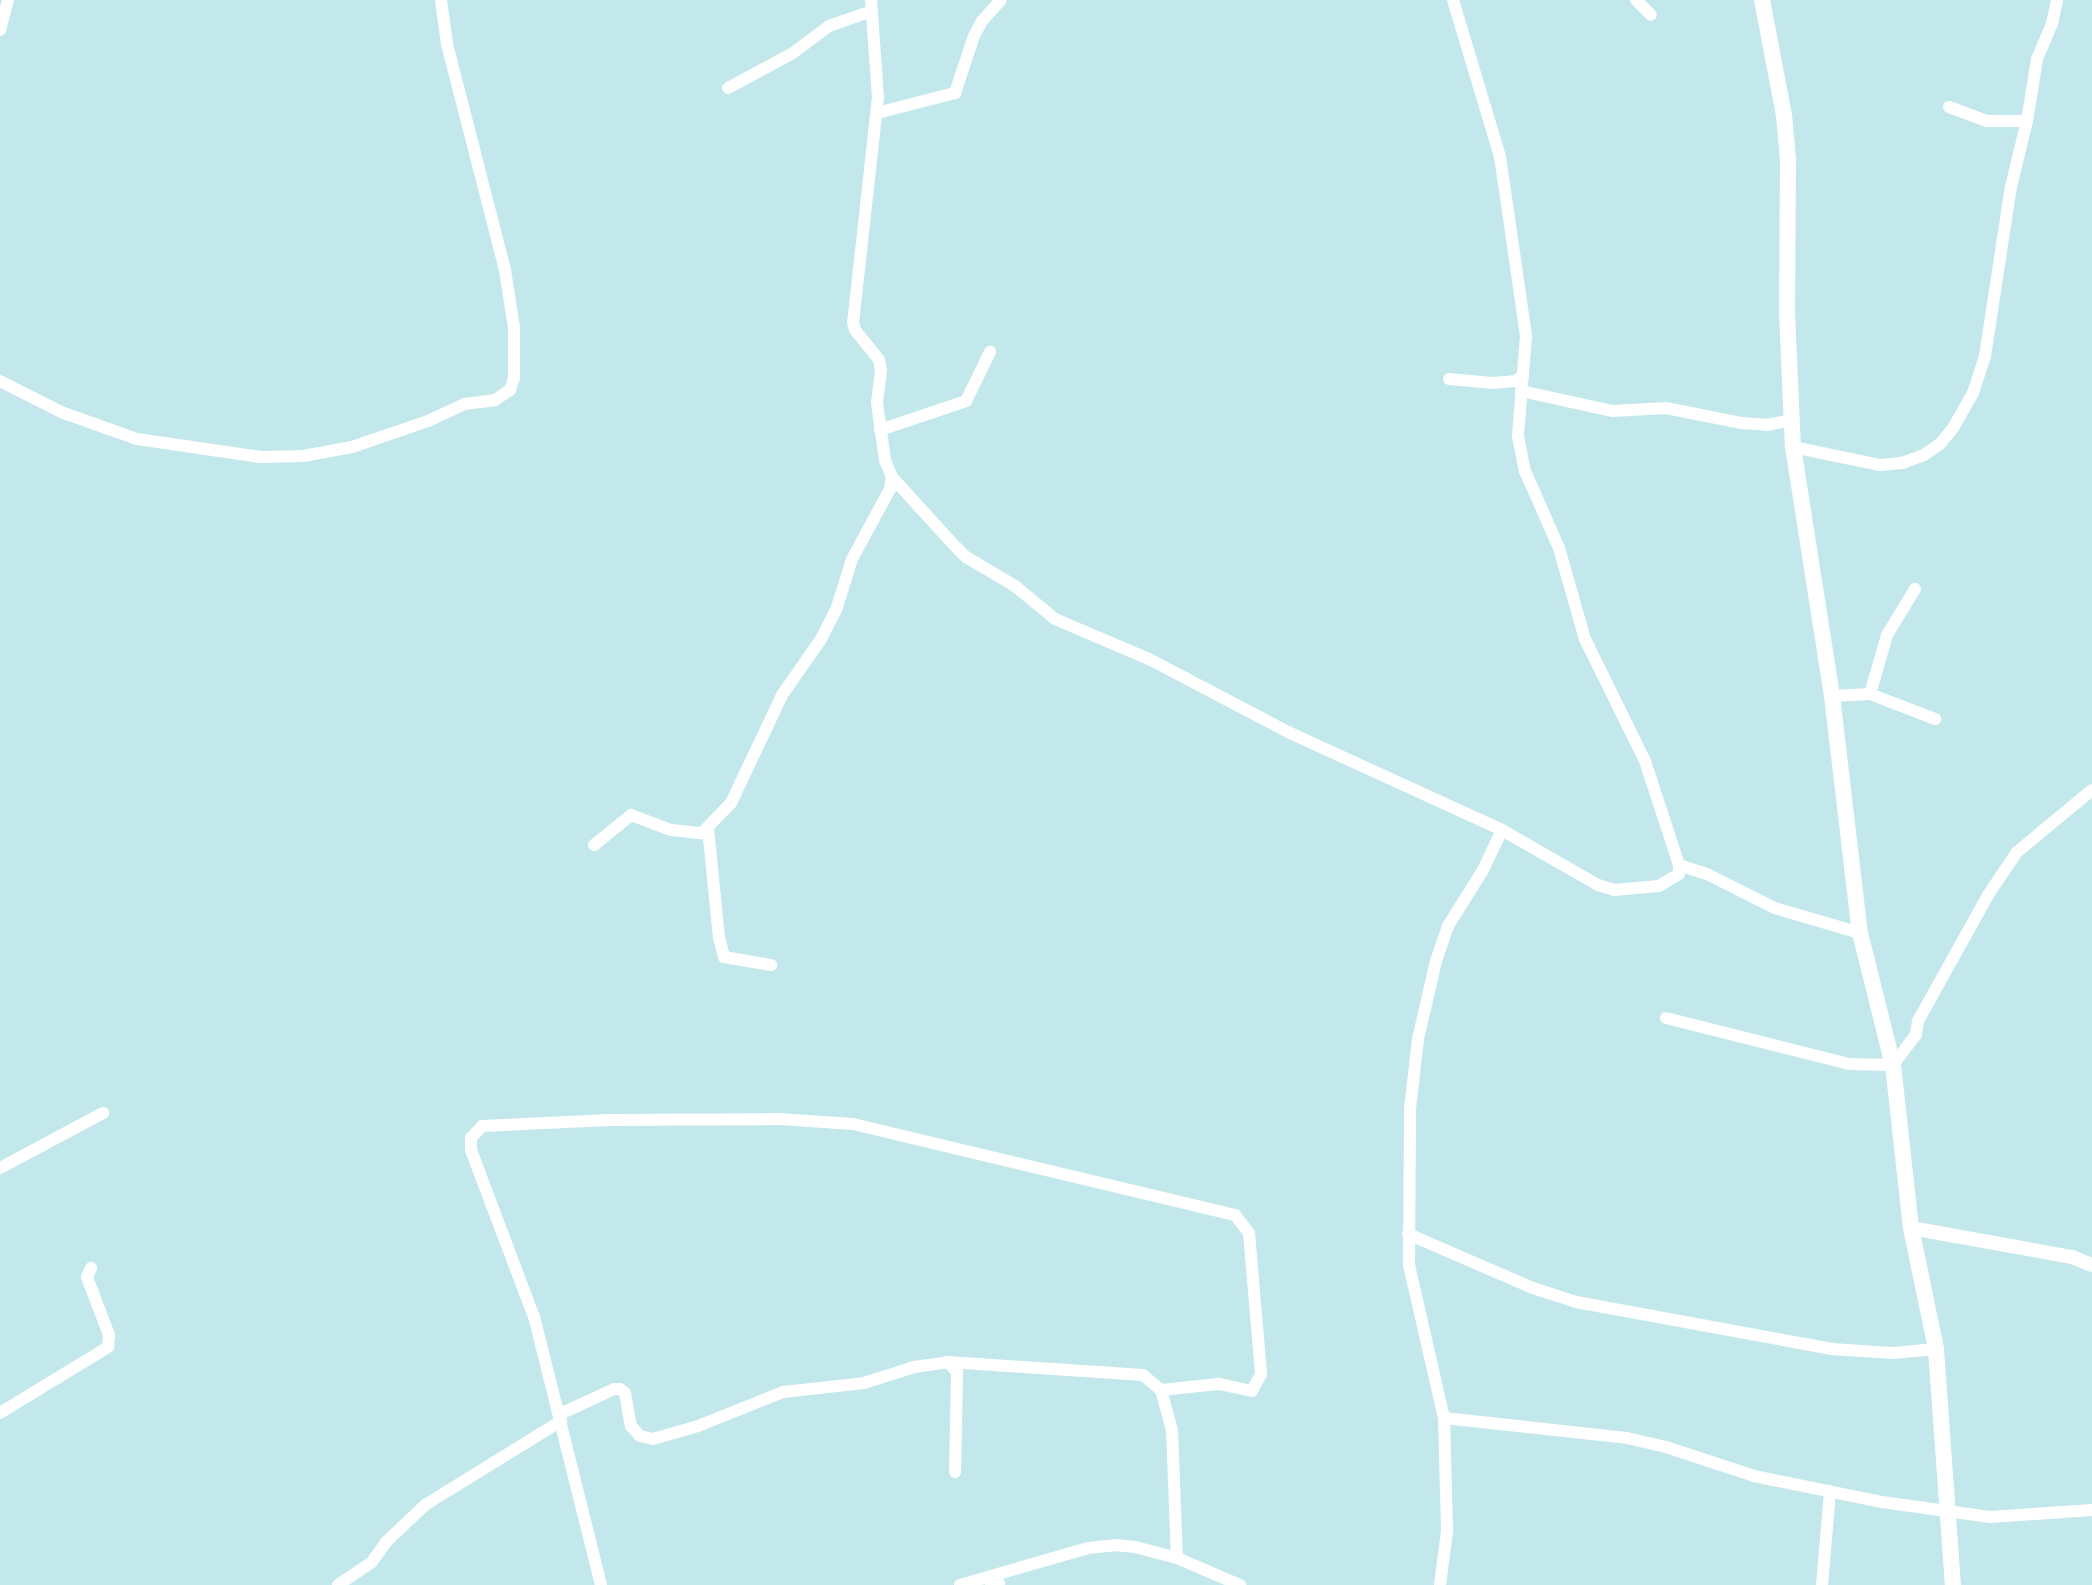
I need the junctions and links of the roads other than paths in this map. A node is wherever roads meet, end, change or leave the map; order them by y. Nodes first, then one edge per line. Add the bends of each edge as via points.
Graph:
1 (9, 0) edge
2 (441, 0) edge
3 (1000, 0) edge
4 (1453, 0) edge
5 (1636, 0) edge
6 (1762, 0) edge
7 (2057, 0) edge
8 (870, 6) edge
9 (2, 15) edge
10 (1651, 15) dead end
11 (0, 30) edge
12 (728, 88) dead end
13 (1949, 107) dead end
14 (877, 113) junction
15 (2027, 121) junction
16 (990, 352) dead end
17 (1523, 375) junction
18 (1449, 379) dead end
19 (0, 381) edge
20 (1521, 391) junction
21 (1792, 420) junction
22 (880, 430) junction
23 (1793, 447) junction
24 (892, 477) junction
25 (1915, 589) dead end
26 (1870, 694) junction
27 (1832, 696) junction
28 (1935, 719) dead end
29 (2092, 790) edge
30 (708, 828) junction
31 (1502, 830) junction
32 (594, 845) dead end
33 (1679, 865) junction
34 (1860, 933) junction
35 (771, 965) dead end
36 (1667, 1018) dead end
37 (1893, 1065) junction
38 (103, 1113) dead end
39 (0, 1168) edge
40 (1911, 1228) junction
41 (1408, 1234) junction
42 (2092, 1265) edge
43 (91, 1268) dead end
44 (1936, 1349) junction
45 (948, 1362) junction
46 (1161, 1390) junction
47 (0, 1413) edge
48 (561, 1417) junction
49 (1444, 1418) junction
50 (955, 1472) dead end
51 (1830, 1492) junction
52 (1949, 1509) junction
53 (2092, 1510) edge
54 (1177, 1558) junction
55 (1009, 1569) junction
56 (996, 1584) edge
57 (338, 1585) edge
58 (601, 1585) edge
59 (960, 1585) edge
60 (1240, 1585) edge
61 (1440, 1585) edge
62 (1822, 1585) edge
63 (1953, 1585) edge

1 - 9 street
2 - 19 street via 447,44 505,270 514,328 510,390 495,400 464,404 352,447 303,456 261,457 137,439 61,412
3 - 14 street via 974,36 955,93
4 - 17 street via 1500,157 1526,336
5 - 10 street
6 - 21 main road via 1783,104 1788,160 1787,324
7 - 15 street via 2037,59
8 - 12 street
8 - 14 street
9 - 11 street
13 - 15 street via 1987,121
14 - 22 street via 853,322 879,360
15 - 23 street via 2011,187 1985,356 1973,393 1954,428 1924,455 1902,463 1880,465
16 - 22 street via 966,401
17 - 18 street via 1516,382
17 - 20 street
20 - 21 street via 1613,411 1666,408 1741,424
20 - 33 street via 1518,436 1525,471 1559,548 1585,639 1645,761
21 - 23 main road
22 - 24 street
23 - 27 main road
24 - 30 street via 852,559 832,619 782,695 732,803
24 - 31 street via 966,557 1015,586 1055,619 1149,659 1288,732
25 - 26 street via 1887,635
26 - 27 street
26 - 28 street
27 - 34 main road
29 - 37 street via 2017,852 1918,1021 1916,1035
30 - 32 street via 696,834 671,830 631,815
30 - 35 street via 724,957
31 - 33 street via 1614,890 1659,886 1679,874
31 - 41 street via 1448,926 1436,961 1413,1074
33 - 34 street via 1775,908
34 - 37 main road
36 - 37 street via 1850,1065
37 - 40 main road
38 - 39 street
40 - 42 street via 2072,1257
40 - 44 main road
41 - 44 street via 1576,1302 1832,1349 1893,1353
41 - 49 street via 1409,1265
43 - 47 street via 87,1277 109,1335 108,1347
44 - 52 main road
45 - 46 street via 1143,1375
45 - 48 street via 864,1383 783,1392 653,1439 640,1436 631,1426 625,1393 620,1390
45 - 50 street via 957,1372
46 - 48 street via 1217,1384 1252,1391 1259,1384 1249,1233 1235,1215 853,1124 779,1119 482,1126 471,1138 471,1150 534,1317
46 - 54 street via 1172,1430
48 - 57 street via 425,1505 394,1533 371,1563
48 - 58 street
49 - 51 street via 1627,1438 1754,1476
49 - 61 street via 1447,1531
51 - 52 street
51 - 62 street
52 - 53 street via 1990,1517
52 - 63 main road
54 - 55 street via 1115,1545
54 - 60 street
55 - 56 street
55 - 59 street

